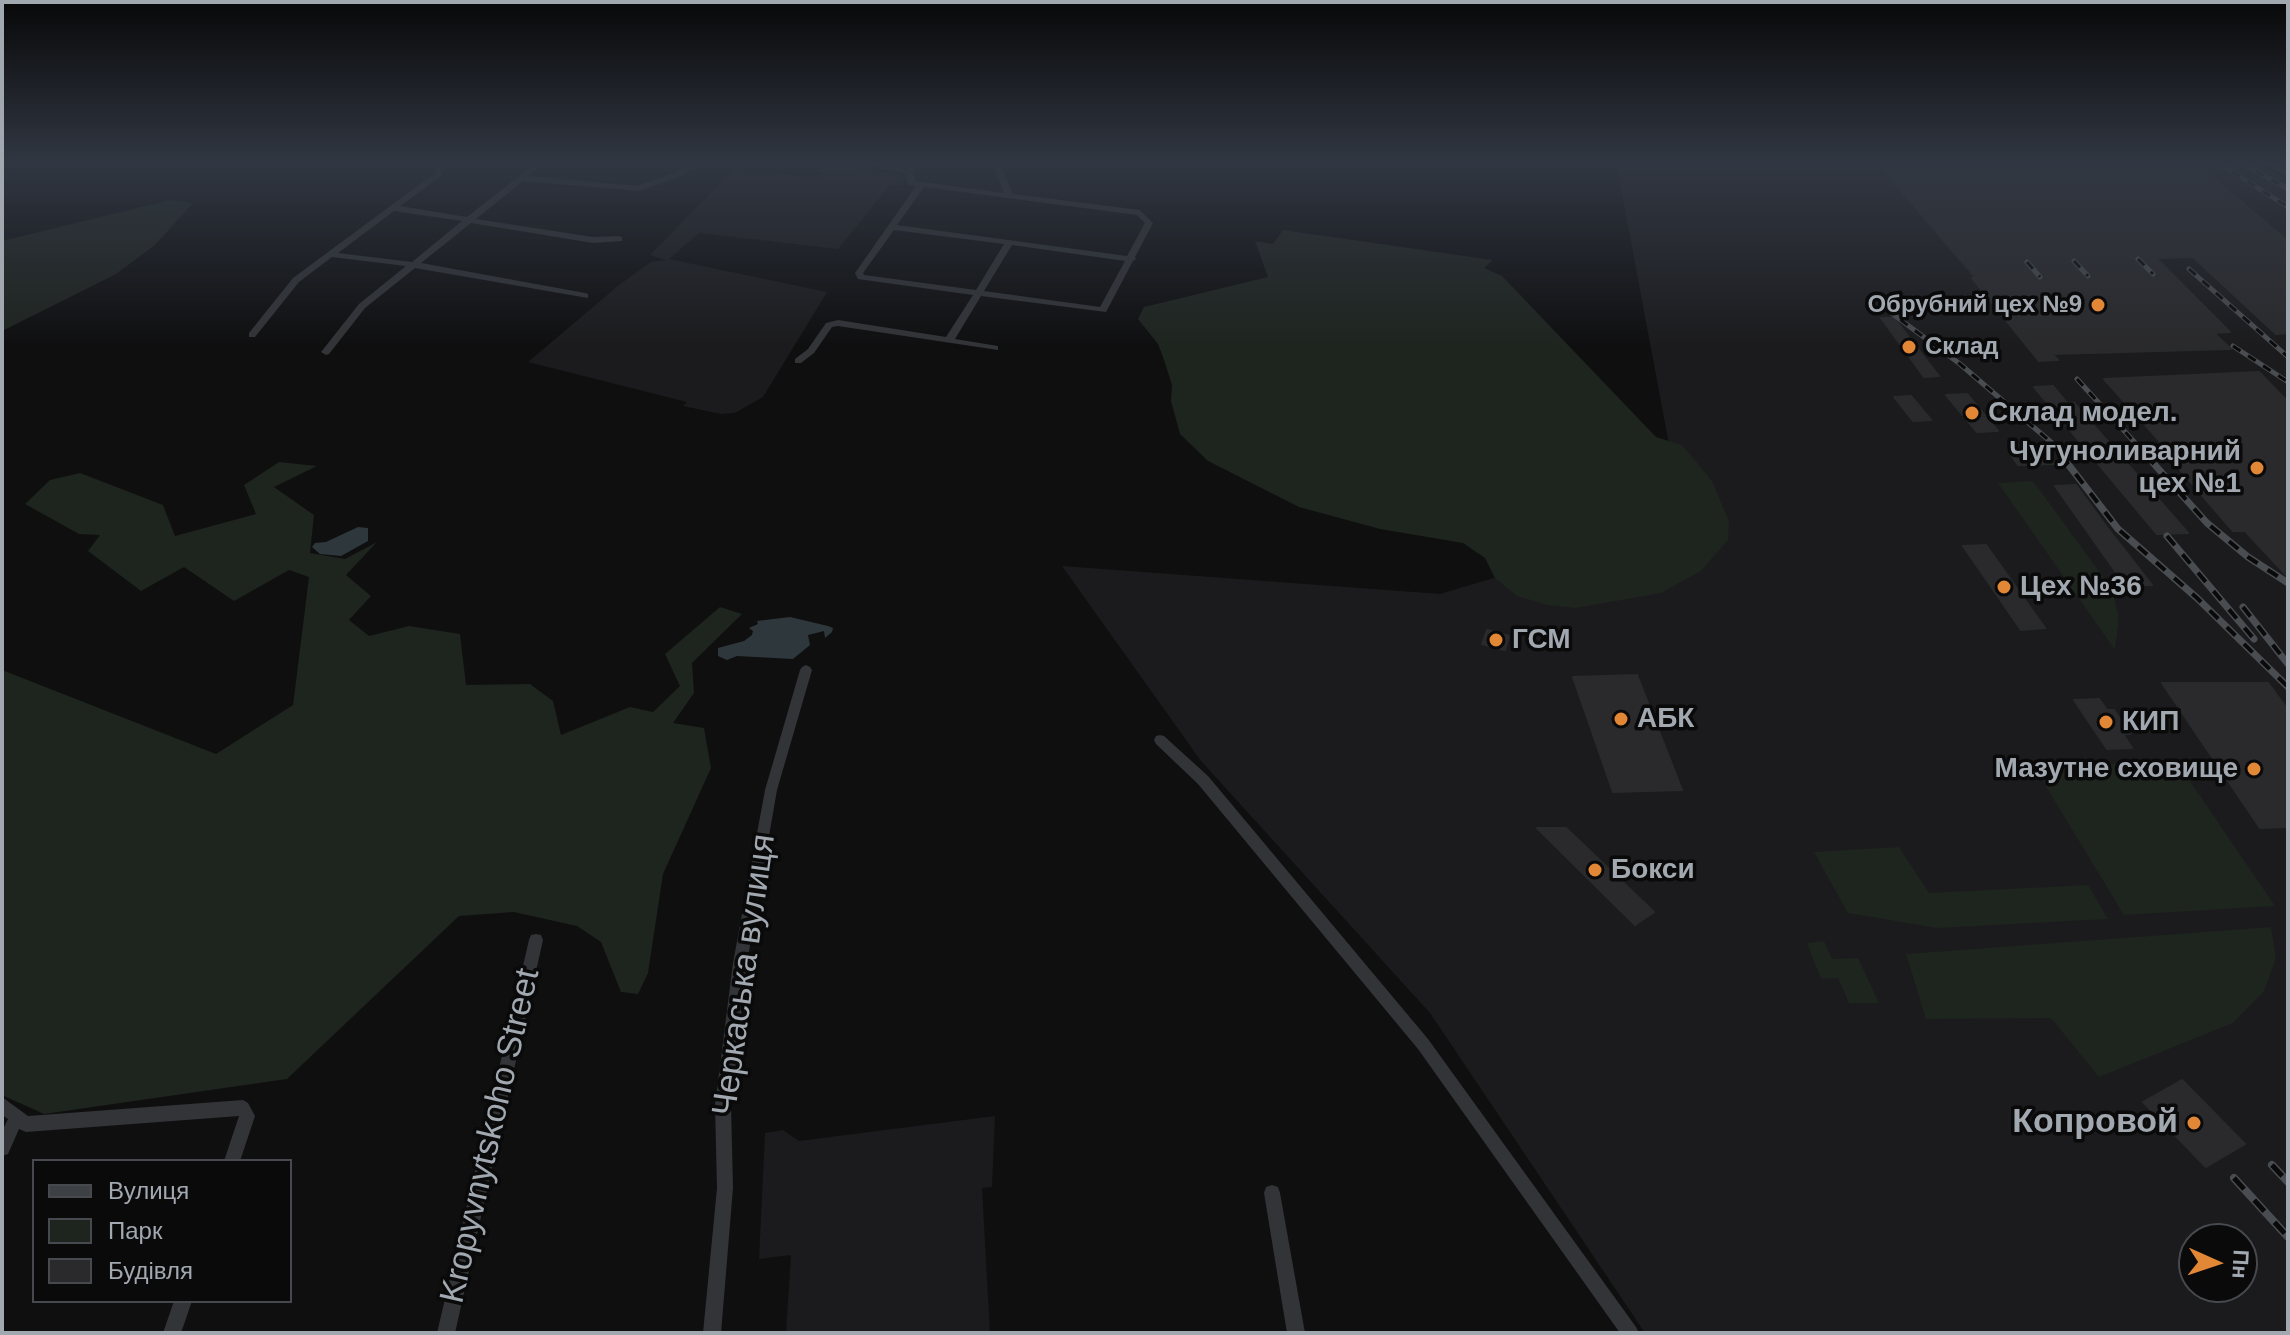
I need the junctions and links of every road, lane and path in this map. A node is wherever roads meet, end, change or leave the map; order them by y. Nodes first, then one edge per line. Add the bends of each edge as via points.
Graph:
1 (371, 224) edge
2 (462, 224) edge
3 (500, 224) edge
4 (896, 224) edge
5 (1148, 224) edge
6 (894, 227) junction
7 (619, 239) dead end
8 (1010, 242) junction
9 (329, 254) junction
10 (1132, 259) junction
11 (416, 265) junction
12 (979, 292) junction
13 (585, 296) dead end
14 (252, 335) dead end
15 (950, 339) junction
16 (995, 348) dead end
17 (326, 352) dead end
18 (798, 361) dead end
19 (806, 670) dead end
20 (1160, 740) dead end
21 (536, 940) dead end
22 (2, 1105) edge
23 (16, 1119) junction
24 (2, 1148) edge
25 (233, 1159) edge
26 (1272, 1193) dead end
27 (182, 1303) edge
28 (172, 1333) edge
29 (446, 1333) edge
30 (712, 1333) edge
31 (1296, 1333) edge
32 (1630, 1333) edge

1 - 9 street
2 - 11 street
3 - 7 street via 593,240
4 - 6 street
5 - 10 street
6 - 8 street
6 - 12 street via 861,277
8 - 10 street
8 - 12 street
9 - 11 street
9 - 14 street via 296,280
10 - 12 street via 1103,310
11 - 13 street
11 - 17 street via 362,306
12 - 15 street
15 - 16 street
15 - 18 street via 829,325
19 - 30 street, Черкаська вулиця via 771,790 740,963 723,1105 725,1188
20 - 32 street via 1203,780 1423,1044
21 - 29 street, Kropyvnytskoho Street
22 - 23 street
23 - 24 street
23 - 25 street via 26,1124 243,1108 247,1116
26 - 31 street
27 - 28 street

